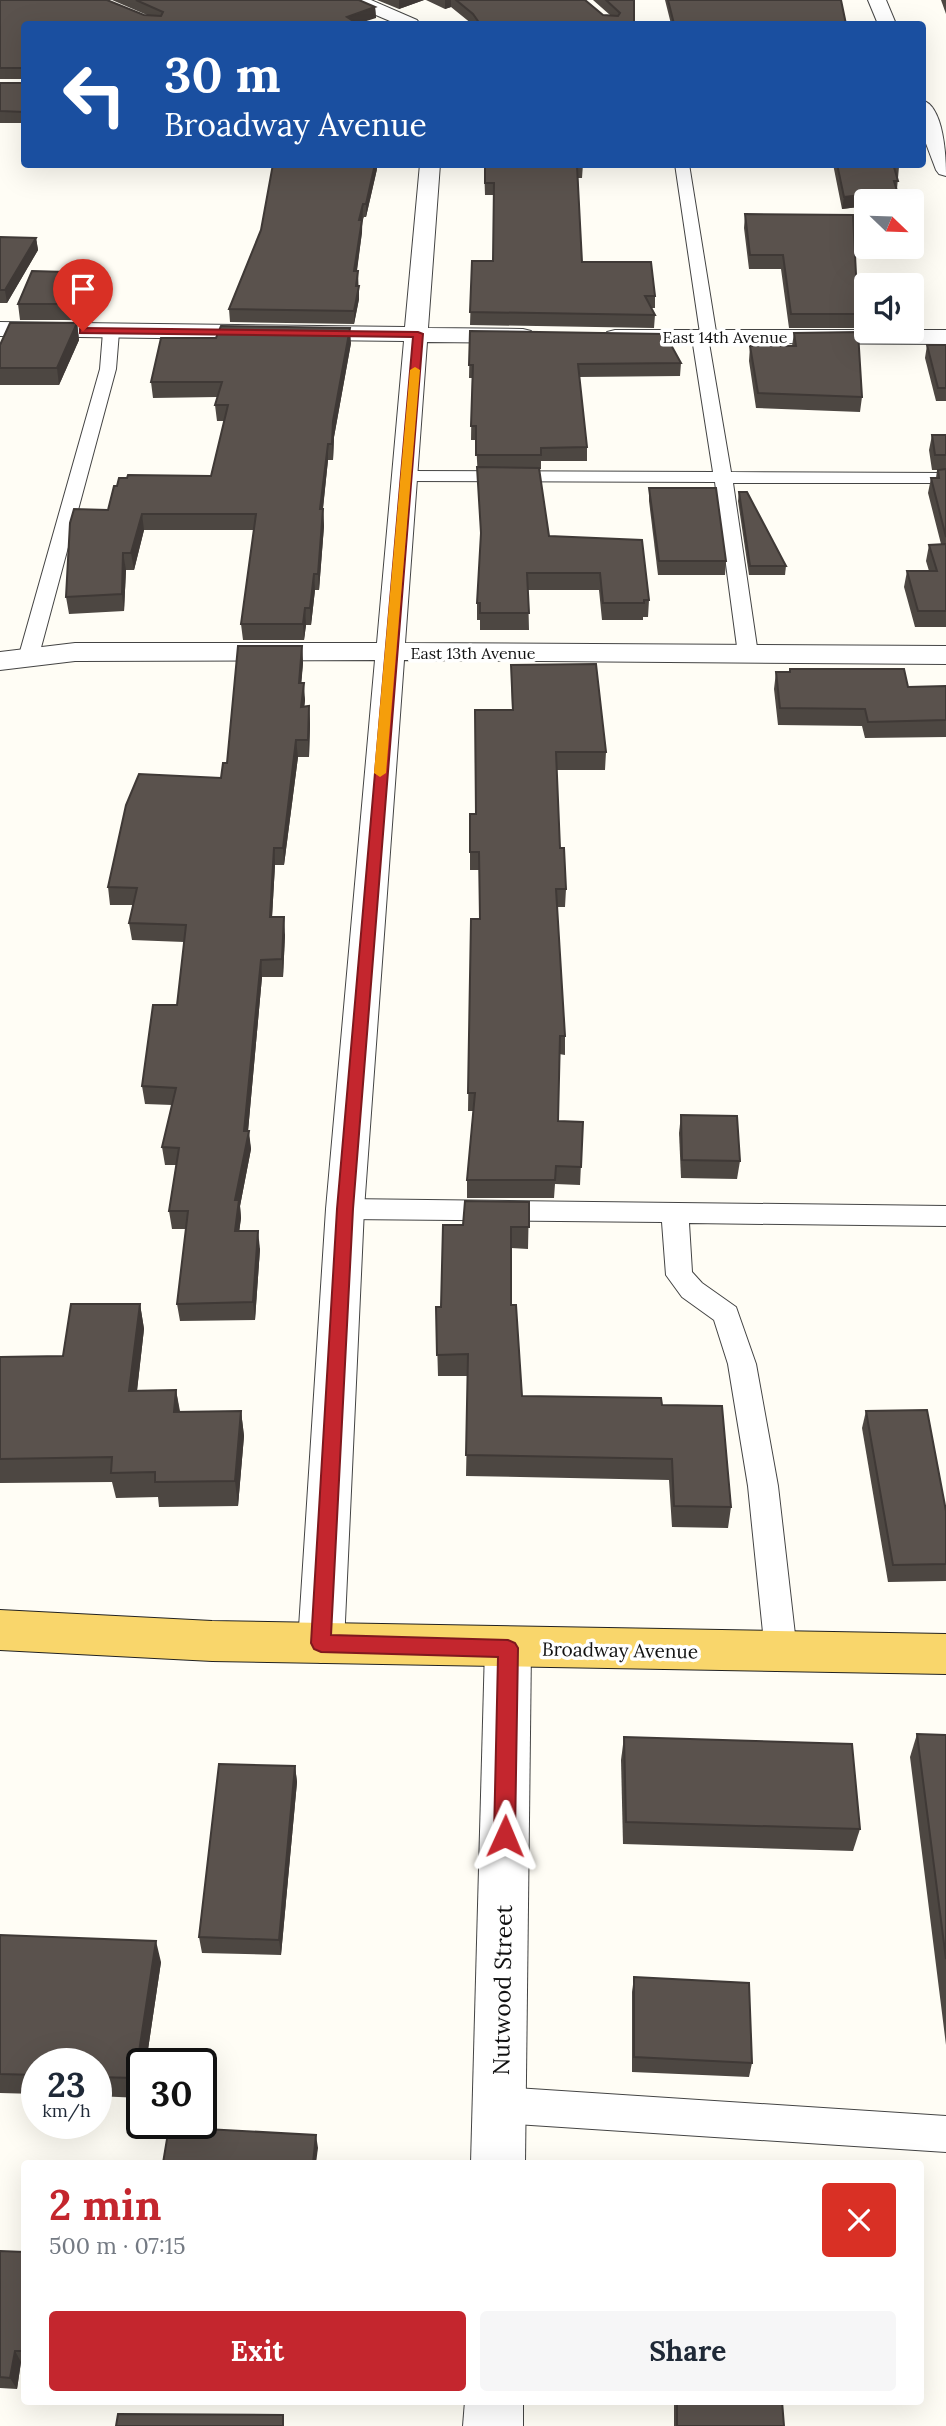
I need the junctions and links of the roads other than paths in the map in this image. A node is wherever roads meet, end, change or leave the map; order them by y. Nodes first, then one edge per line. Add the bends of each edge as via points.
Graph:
1 (356, 0) edge
2 (860, 0) edge
3 (878, 2) edge
4 (404, 21) edge
5 (886, 21) edge
6 (926, 111) edge
7 (939, 129) edge
8 (430, 168) edge
9 (683, 168) edge
10 (946, 170) edge
11 (0, 330) edge
12 (111, 331) junction
13 (418, 334) junction
14 (552, 336) edge
15 (592, 337) edge
16 (946, 337) edge
17 (704, 338) junction
18 (405, 476) junction
19 (723, 477) junction
20 (946, 478) edge
21 (390, 653) junction
22 (748, 654) junction
23 (946, 654) edge
24 (29, 655) junction
25 (0, 661) edge
26 (345, 1209) junction
27 (675, 1213) junction
28 (946, 1216) edge
29 (0, 1630) edge
30 (321, 1643) junction
31 (508, 1648) junction
32 (781, 1652) junction
33 (946, 1654) edge
34 (499, 2105) junction
35 (946, 2134) edge
36 (498, 2160) edge
37 (494, 2405) edge
38 (494, 2426) edge

1 - 4 street
2 - 3 street
3 - 5 street
6 - 7 street
7 - 10 street
8 - 13 street
9 - 17 lane
11 - 12 street
12 - 13 street
12 - 24 lane via 108,369
13 - 14 street
13 - 18 street
15 - 17 street, East 14th Avenue
16 - 17 street, East 14th Avenue
17 - 19 lane
18 - 19 lane
18 - 21 street
19 - 20 lane
19 - 22 lane
21 - 22 street, East 13th Avenue
21 - 24 street, East 13th Avenue via 200,650
21 - 26 street
22 - 23 street, East 13th Avenue
24 - 25 street, East 13th Avenue
26 - 27 lane
26 - 30 street
27 - 28 lane
27 - 32 lane via 679,1275 691,1290 726,1314 742,1364 764,1486
29 - 30 main road, Broadway Avenue
30 - 31 main road, Broadway Avenue
31 - 32 main road, Broadway Avenue
31 - 34 street, Nutwood Street
32 - 33 main road, Broadway Avenue
34 - 35 lane
34 - 36 street, Nutwood Street
37 - 38 street

